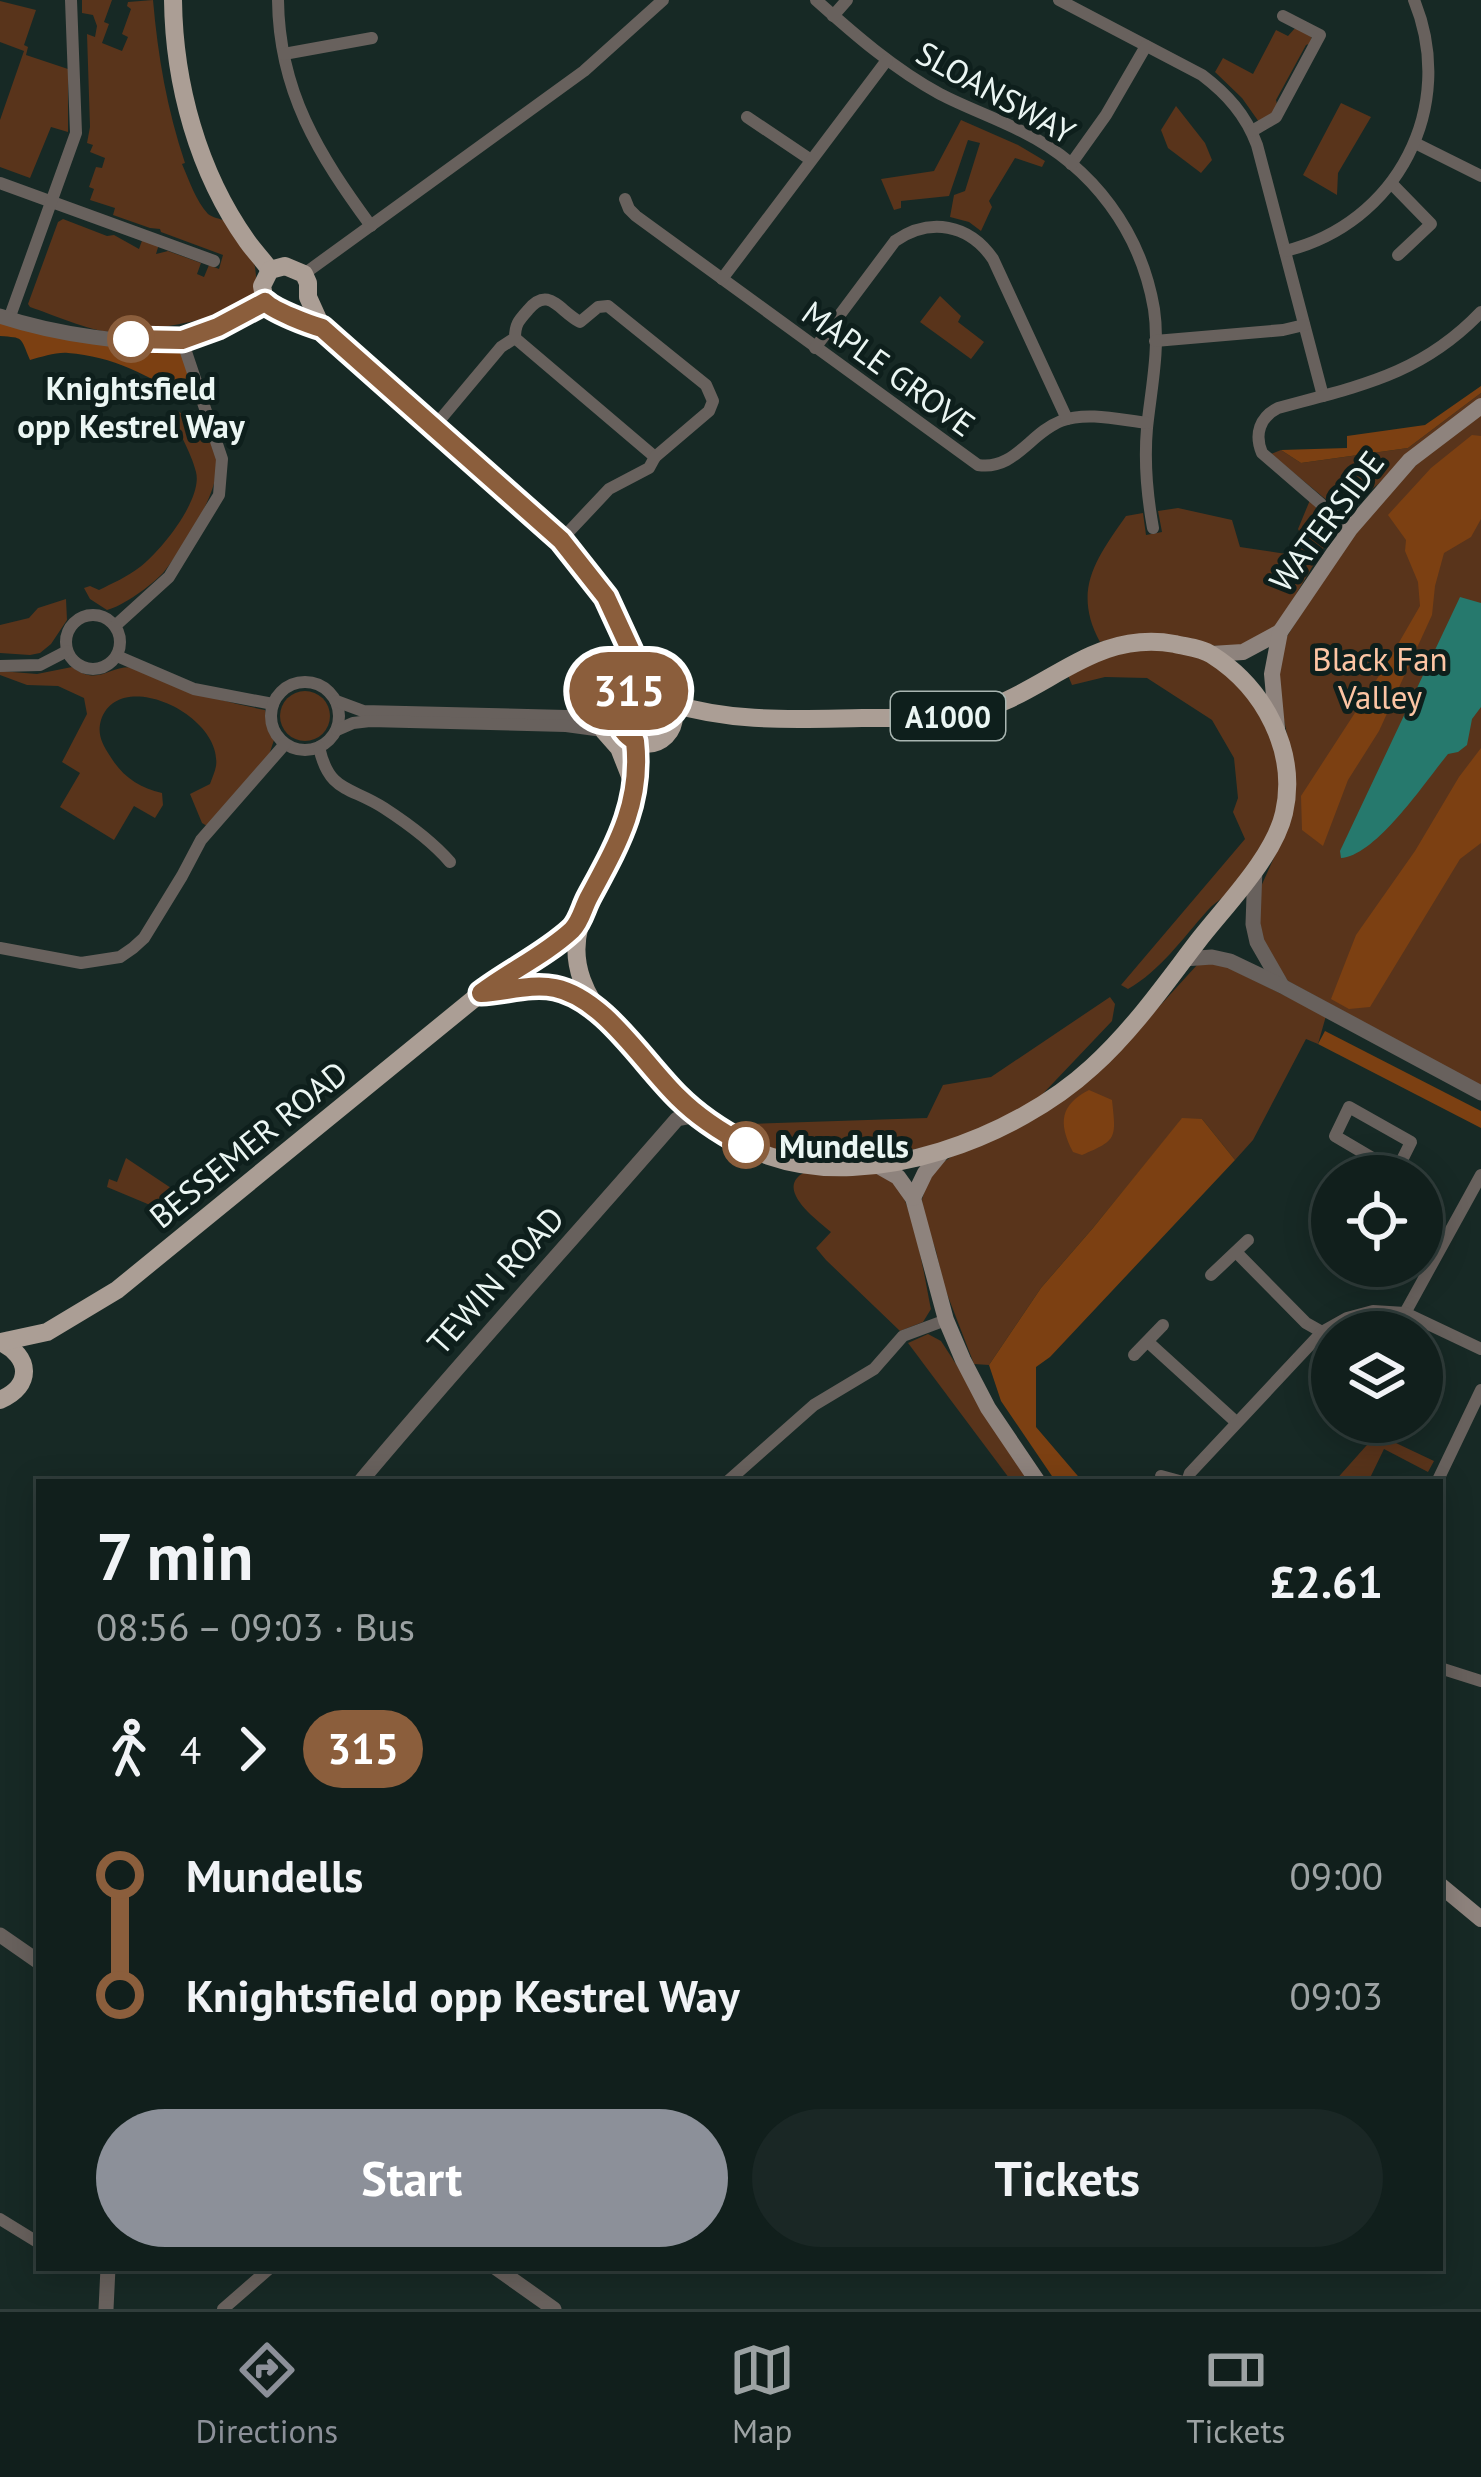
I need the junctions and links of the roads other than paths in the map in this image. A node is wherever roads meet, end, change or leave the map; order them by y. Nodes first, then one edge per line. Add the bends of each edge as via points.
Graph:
1 (71, 0) edge
2 (173, 0) edge
3 (278, 0) edge
4 (663, 0) edge
5 (816, 0) edge
6 (847, 0) edge
7 (1060, 0) edge
8 (1414, 0) edge
9 (833, 16) junction
10 (1282, 16) dead end
11 (371, 38) dead end
12 (1146, 46) junction
13 (284, 54) junction
14 (886, 60) junction
15 (747, 117) dead end
16 (1252, 131) junction
17 (1414, 143) junction
18 (812, 160) junction
19 (1071, 164) junction
20 (1481, 176) edge
21 (0, 183) edge
22 (1390, 183) junction
23 (625, 199) dead end
24 (50, 201) junction
25 (371, 226) junction
26 (1285, 251) junction
27 (1398, 255) dead end
28 (214, 261) dead end
29 (271, 270) junction
30 (304, 274) junction
31 (722, 279) junction
32 (308, 297) junction
33 (265, 302) junction
34 (1481, 312) edge
35 (290, 314) junction
36 (4, 318) edge
37 (1304, 325) junction
38 (322, 328) junction
39 (515, 338) junction
40 (182, 340) junction
41 (1155, 341) junction
42 (815, 348) junction
43 (1323, 396) junction
44 (1481, 406) edge
45 (1066, 419) junction
46 (1148, 423) junction
47 (434, 427) junction
48 (655, 457) junction
49 (1153, 528) dead end
50 (1350, 529) junction
51 (561, 540) junction
52 (115, 626) junction
53 (1280, 632) junction
54 (67, 650) junction
55 (1211, 654) junction
56 (117, 656) junction
57 (636, 662) junction
58 (0, 666) edge
59 (654, 690) junction
60 (625, 699) junction
61 (336, 700) junction
62 (273, 704) junction
63 (670, 704) junction
64 (337, 730) junction
65 (604, 731) junction
66 (1278, 735) junction
67 (630, 738) junction
68 (285, 744) junction
69 (319, 747) junction
70 (636, 790) junction
71 (450, 862) dead end
72 (1255, 868) junction
73 (578, 925) junction
74 (0, 948) edge
75 (1184, 959) junction
76 (1282, 986) junction
77 (481, 993) junction
78 (593, 1006) junction
79 (1481, 1093) edge
80 (676, 1095) junction
81 (698, 1115) junction
82 (677, 1119) junction
83 (943, 1151) junction
84 (875, 1164) junction
85 (1395, 1174) edge
86 (1481, 1175) edge
87 (1476, 1197) edge
88 (913, 1198) junction
89 (1248, 1240) dead end
90 (1443, 1246) edge
91 (1237, 1252) junction
92 (1211, 1275) dead end
93 (946, 1320) junction
94 (1163, 1325) dead end
95 (1311, 1326) edge
96 (1443, 1331) edge
97 (47, 1332) junction
98 (1, 1342) edge
99 (1148, 1342) junction
100 (1311, 1344) edge
101 (1481, 1349) edge
102 (1134, 1355) dead end
103 (22, 1361) junction
104 (1481, 1390) edge
105 (0, 1400) edge
106 (1236, 1422) junction
107 (1161, 1476) dead end
108 (363, 1479) edge
109 (730, 1479) edge
110 (1036, 1479) edge
111 (1173, 1479) edge
112 (1187, 1479) edge
113 (1438, 1479) edge
114 (1443, 1669) edge
115 (1481, 1681) edge
116 (1443, 1887) edge
117 (1481, 1919) edge
118 (0, 1933) edge
119 (36, 1950) edge
120 (36, 1960) edge
121 (0, 2219) edge
122 (36, 2241) edge
123 (108, 2271) edge
124 (267, 2271) edge
125 (500, 2271) edge
126 (106, 2309) edge
127 (224, 2309) edge
128 (554, 2309) edge

1 - 24 street via 76,133
2 - 29 main road via 180,75 200,147 226,207
3 - 13 street
4 - 25 street via 584,70
5 - 9 street, SLOANSWAY
6 - 9 street
7 - 12 street
8 - 17 street via 1431,80
9 - 14 street, SLOANSWAY
10 - 16 street via 1320,35 1276,117
11 - 13 street
12 - 16 street via 1212,82
12 - 19 street
13 - 25 street via 306,127
14 - 18 street
14 - 19 street, SLOANSWAY
15 - 18 street
16 - 26 street
17 - 20 street
17 - 22 street
18 - 31 street
19 - 41 street, SLOANSWAY via 1109,202 1135,245
21 - 24 street
22 - 26 street via 1348,224
22 - 27 street via 1431,224
23 - 31 street, MAPLE GROVE via 636,216
24 - 28 street
24 - 36 street
25 - 30 street
26 - 37 street
29 - 30 main road
29 - 33 main road
30 - 32 main road, A1000
31 - 42 street, MAPLE GROVE
32 - 35 main road
32 - 38 main road, A1000
33 - 35 main road, A1000
33 - 40 street
34 - 43 street via 1417,363
35 - 38 main road, A1000
36 - 40 street via 70,334
37 - 41 street
37 - 43 street
38 - 47 main road, A1000
39 - 47 street
39 - 48 street
39 - 48 street via 516,323 538,299 580,322 608,306 706,385 709,411
40 - 52 street via 222,459 219,495 169,577
41 - 46 street, SLOANSWAY
42 - 45 street, MAPLE GROVE via 978,465 1000,464
42 - 45 street via 895,241 928,226 960,230 993,259
43 - 50 street via 1272,411 1258,441
44 - 50 main road, WATERSIDE via 1410,460
45 - 46 street
46 - 49 street, SLOANSWAY
47 - 51 main road, A1000
48 - 51 street via 608,489
50 - 53 main road, WATERSIDE
51 - 57 main road, A1000 via 606,597
52 - 54 street via 93,615 77,620
52 - 56 street
53 - 55 main road, WATERSIDE via 1244,652
53 - 66 main road, WATERSIDE via 1272,674
54 - 56 street via 86,668 104,668
54 - 58 street via 40,665
55 - 63 main road, A1000 via 1150,640 1124,643 961,715 751,719
55 - 66 main road, A1000 via 1255,694
56 - 62 street via 194,688
57 - 59 main road, A1000
57 - 60 main road, A1000
59 - 60 main road
59 - 63 main road, A1000
60 - 61 street via 566,716 363,711
60 - 67 main road, A1000 via 618,719
61 - 62 street via 302,681
61 - 64 street
62 - 68 street via 271,722
63 - 67 main road via 666,735
64 - 65 street via 370,721
64 - 69 street
65 - 67 street
65 - 70 main road
66 - 72 main road, A1000 via 1284,812
67 - 70 main road, A1000
68 - 69 street
68 - 74 street via 200,840 133,947 81,963
69 - 71 street via 323,766 344,790 386,809
70 - 73 main road, A1000
72 - 75 main road, A1000
72 - 76 street via 1257,942
73 - 77 main road, BESSEMER ROAD / A1000
73 - 78 main road, A1000 via 579,974
75 - 76 street via 1221,958
75 - 83 main road, A1000 via 1129,1029 1067,1088 1012,1123
76 - 79 street
77 - 78 main road, A1000 via 549,987
77 - 97 main road, BESSEMER ROAD / A1000 via 117,1289
78 - 80 main road, A1000
80 - 81 main road, A1000
80 - 82 street
81 - 82 street
81 - 84 main road, A1000 via 780,1159
82 - 108 street, TEWIN ROAD
83 - 84 main road, A1000
83 - 88 main road
84 - 88 main road
85 - 85 street via 1335,1136 1349,1107 1411,1142
86 - 87 street
87 - 90 street
88 - 93 main road
89 - 91 street
91 - 92 street
91 - 95 street
93 - 109 street via 903,1336 874,1369 814,1406
93 - 110 main road via 988,1408
94 - 99 street
96 - 101 street
97 - 98 main road, BESSEMER ROAD / A1000
97 - 103 main road, BESSEMER ROAD / A1000
98 - 103 main road, A1000
99 - 102 street
99 - 106 street
100 - 106 street
103 - 105 main road, A1000 via 18,1388
104 - 113 street
106 - 112 street
107 - 111 street
114 - 115 street
116 - 117 main road
118 - 119 street
118 - 120 street
121 - 122 street
123 - 126 street
124 - 127 street
125 - 128 street

